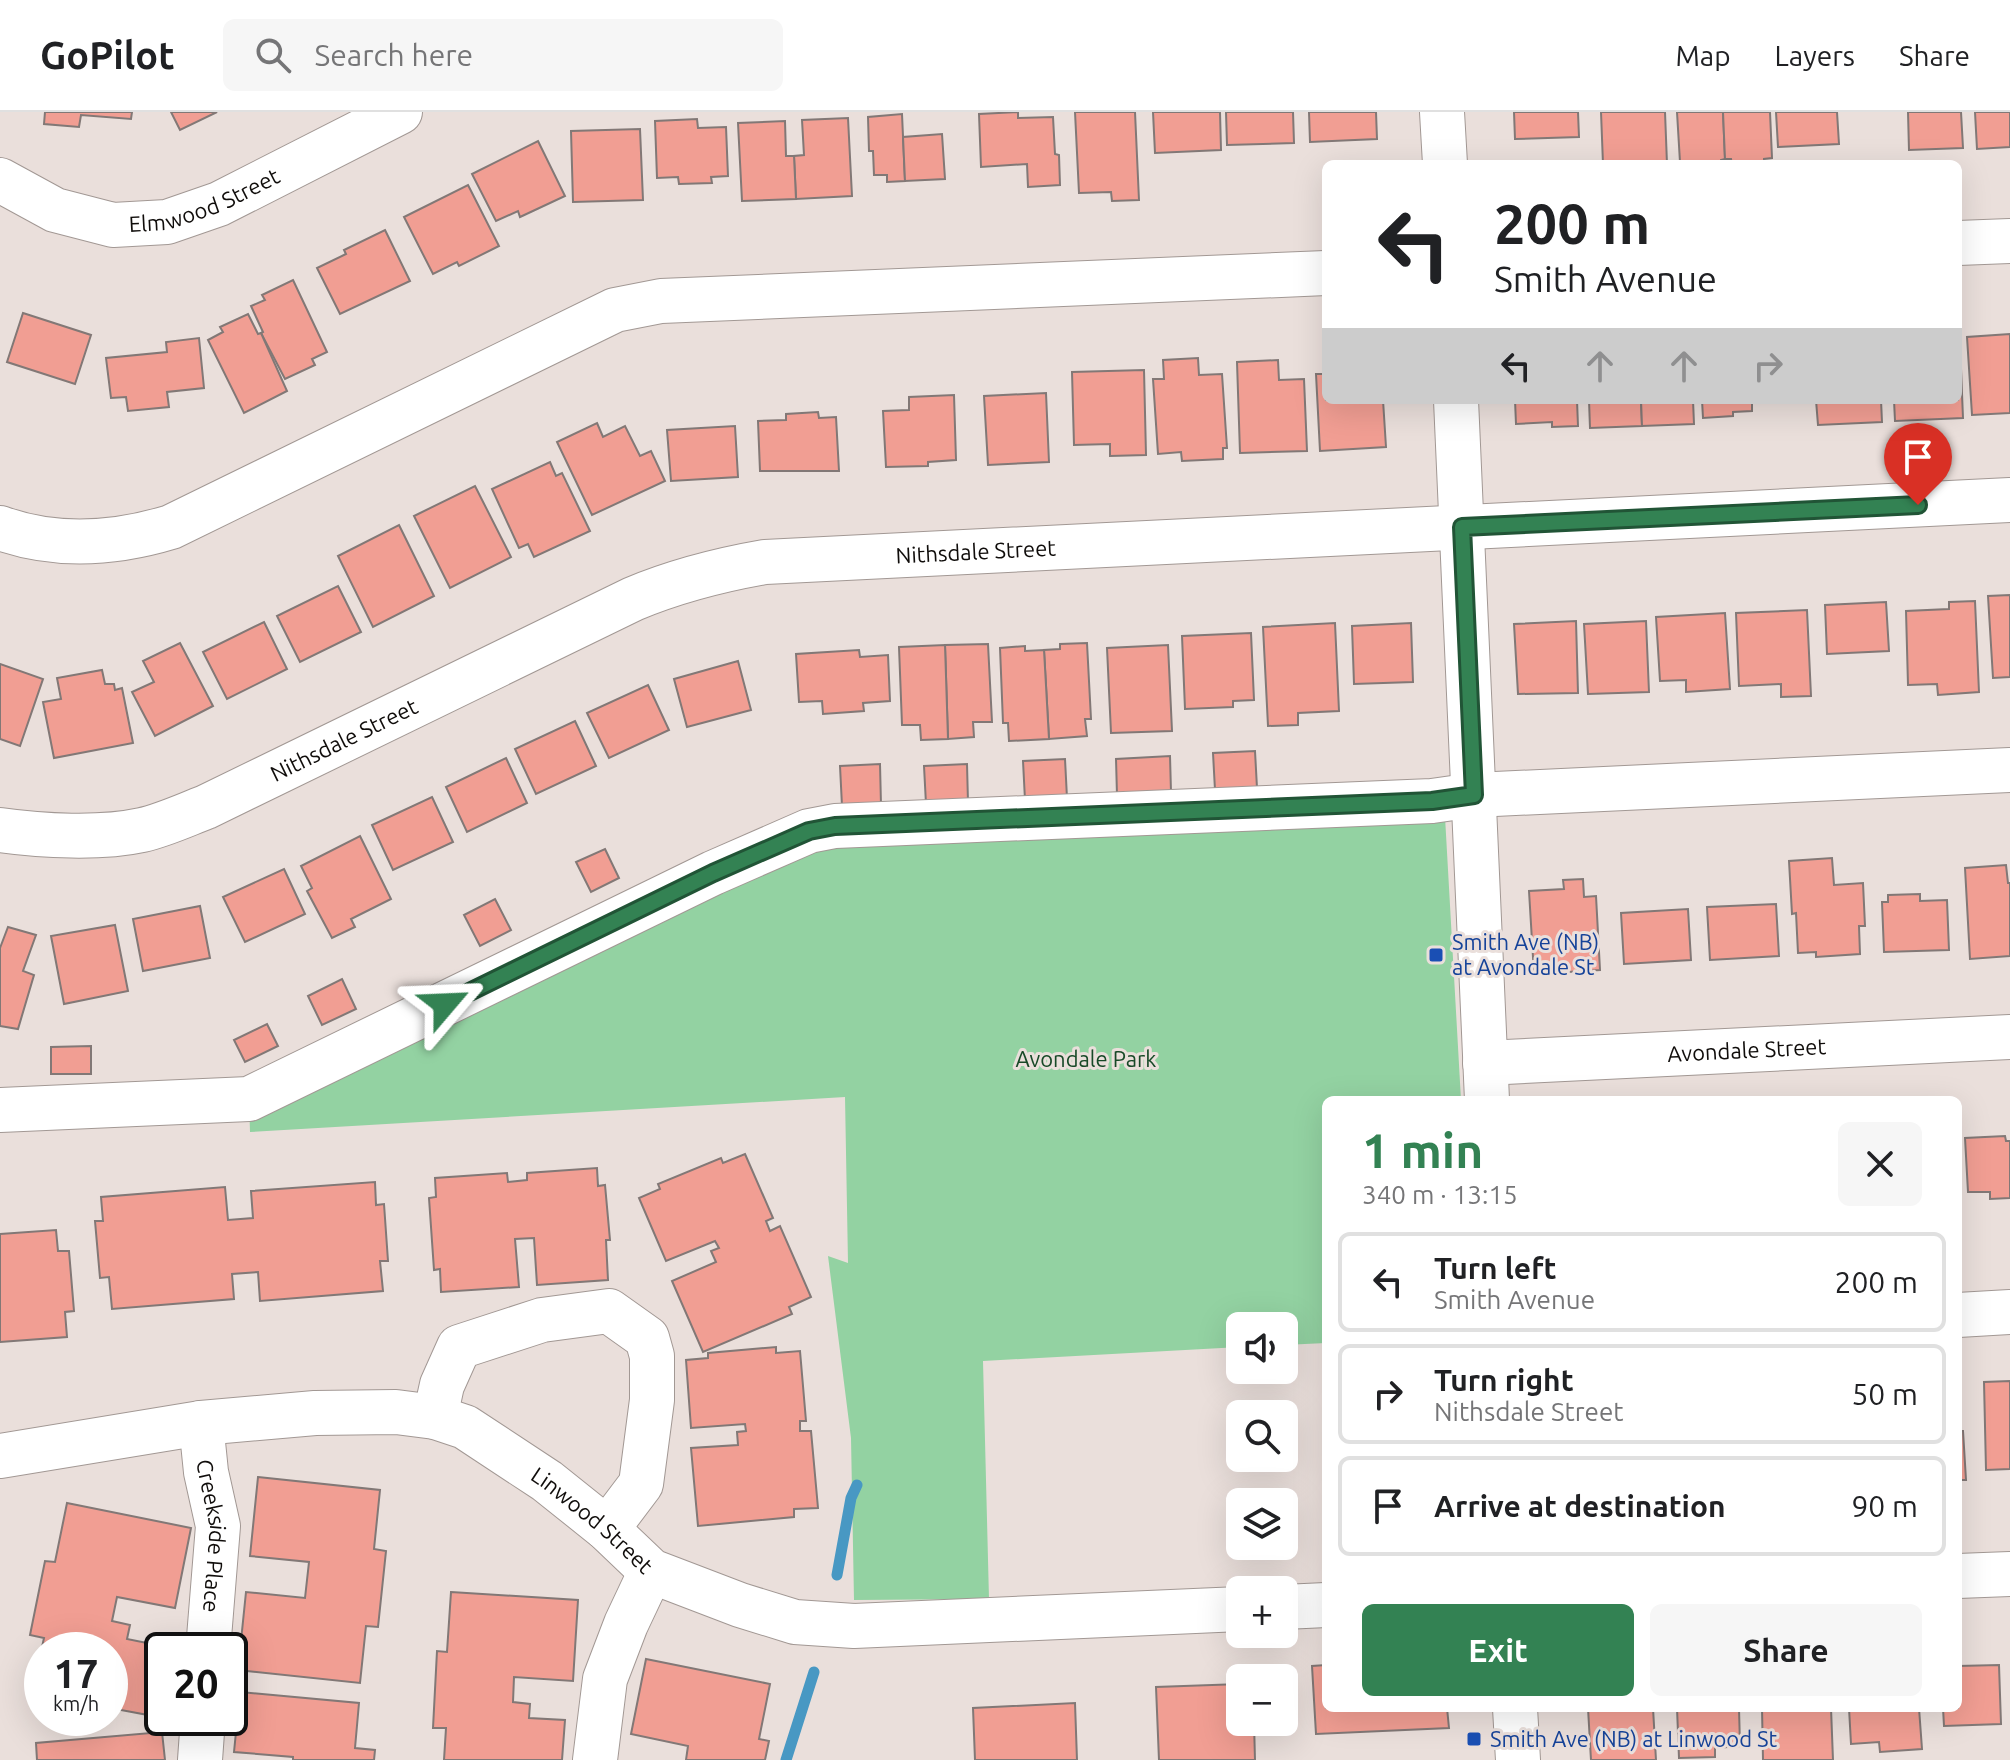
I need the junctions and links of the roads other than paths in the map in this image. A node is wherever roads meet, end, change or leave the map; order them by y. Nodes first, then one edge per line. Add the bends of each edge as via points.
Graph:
1 (400, 112) edge
2 (1442, 112) edge
3 (1445, 160) edge
4 (0, 180) edge
5 (2010, 241) edge
6 (1962, 243) edge
7 (1322, 273) edge
8 (1456, 404) edge
9 (2010, 500) edge
10 (1462, 527) junction
11 (0, 528) edge
12 (2010, 770) edge
13 (1474, 795) junction
14 (0, 830) edge
15 (2010, 1037) edge
16 (1486, 1082) edge
17 (0, 1110) edge
18 (2010, 1312) edge
19 (1962, 1315) edge
20 (435, 1417) junction
21 (201, 1423) junction
22 (0, 1456) edge
23 (607, 1529) junction
24 (651, 1571) junction
25 (2010, 1574) edge
26 (1962, 1576) edge
27 (1322, 1605) edge
28 (1298, 1606) edge
29 (1226, 1610) edge
30 (209, 1632) edge
31 (1515, 1712) edge
32 (202, 1736) edge
33 (200, 1760) edge
34 (595, 1760) edge
35 (1518, 1760) edge

1 - 4 street, Elmwood Street via 219,204 167,222 113,225 84,218 55,210
2 - 3 street
5 - 6 street
7 - 11 street via 661,301 615,310 171,527 122,538 57,542
8 - 10 street
9 - 10 street, Nithsdale Street
10 - 13 street
10 - 14 street, Nithsdale Street via 734,567 633,599 174,820 140,830 97,833
12 - 13 street
13 - 16 street
13 - 17 street via 809,831 249,1099
15 - 16 street, Avondale Street
18 - 19 street
20 - 21 street, Linwood Street via 315,1413
20 - 23 street, Linwood Street via 465,1427
20 - 23 street via 459,1347 542,1320 609,1311 647,1338 652,1400 641,1484
21 - 22 street, Linwood Street
21 - 30 street, Creekside Place via 218,1526
23 - 24 street, Linwood Street
24 - 29 street, Linwood Street via 795,1622 854,1626
24 - 34 street via 605,1679
25 - 26 street
27 - 28 street
31 - 35 street
32 - 33 street

